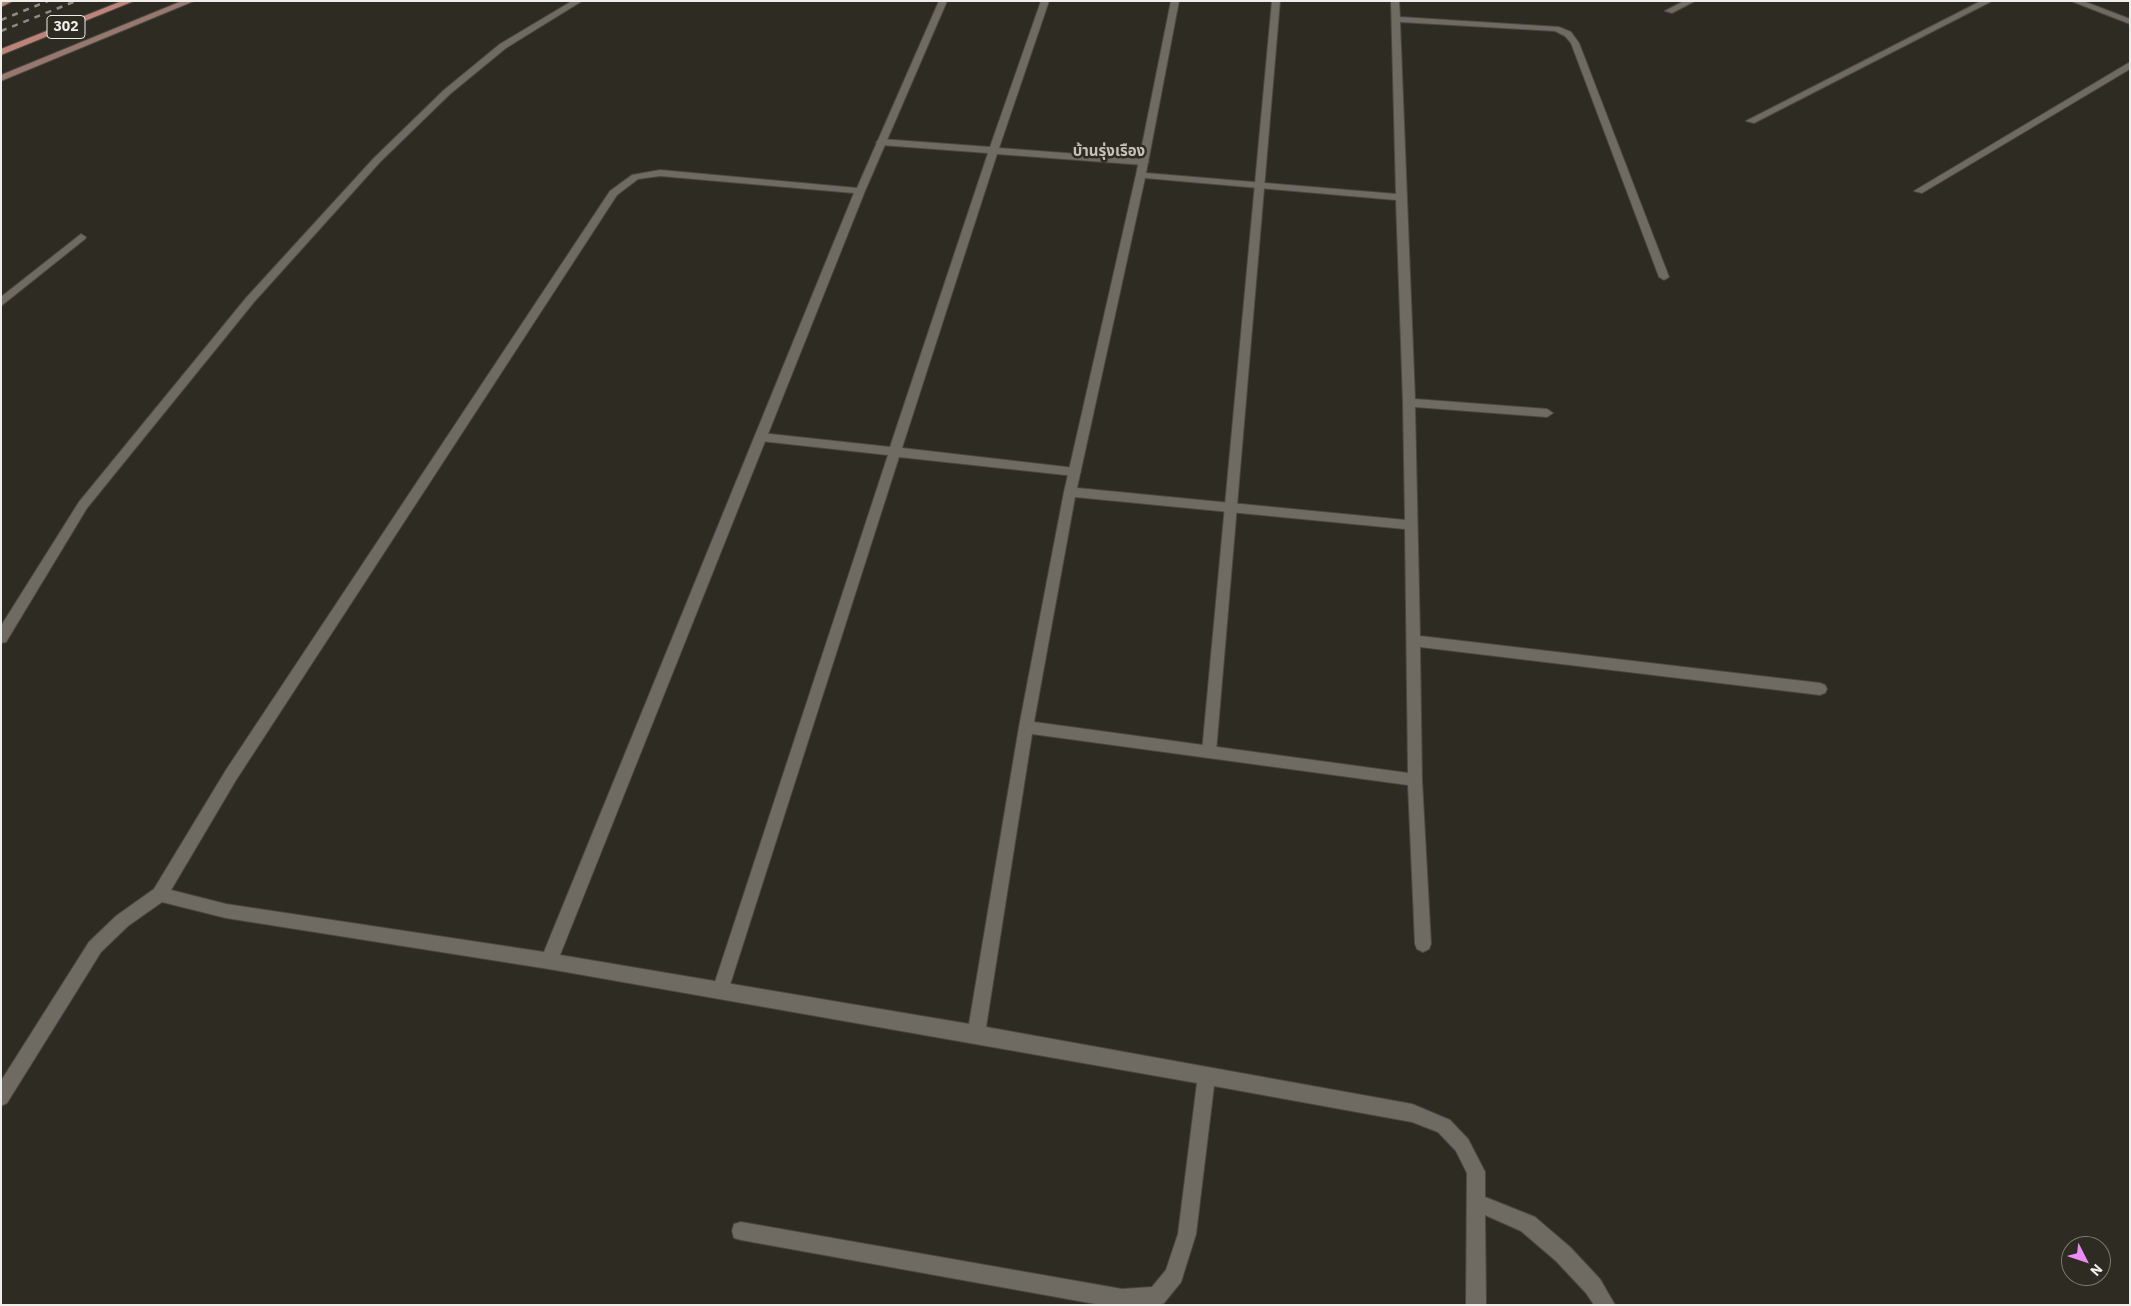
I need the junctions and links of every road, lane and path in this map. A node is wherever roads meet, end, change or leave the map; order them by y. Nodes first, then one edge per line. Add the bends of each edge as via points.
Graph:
1 (9, 1) edge
2 (130, 1) edge
3 (190, 1) edge
4 (578, 1) edge
5 (943, 1) edge
6 (1045, 1) edge
7 (1175, 1) edge
8 (1276, 1) edge
9 (1395, 1) edge
10 (1691, 1) edge
11 (1988, 1) edge
12 (2075, 1) edge
13 (1, 5) edge
14 (1669, 11) dead end
15 (1395, 19) junction
16 (2130, 22) edge
17 (1, 52) edge
18 (2130, 65) edge
19 (1, 78) edge
20 (1751, 121) dead end
21 (882, 142) junction
22 (994, 150) junction
23 (1144, 162) junction
24 (1141, 175) junction
25 (1261, 185) junction
26 (860, 191) junction
27 (1919, 191) dead end
28 (1400, 197) junction
29 (81, 237) dead end
30 (1664, 276) dead end
31 (1, 303) edge
32 (1409, 403) junction
33 (1547, 414) dead end
34 (761, 437) junction
35 (895, 451) junction
36 (1075, 472) junction
37 (1070, 492) junction
38 (1230, 508) junction
39 (1411, 525) junction
40 (1, 638) edge
41 (1412, 641) junction
42 (1820, 689) dead end
43 (1026, 727) junction
44 (1209, 752) junction
45 (1415, 780) junction
46 (160, 894) junction
47 (1423, 944) dead end
48 (549, 961) junction
49 (720, 991) junction
50 (976, 1034) junction
51 (1206, 1076) junction
52 (1, 1096) edge
53 (1475, 1202) junction
54 (741, 1231) dead end
55 (1476, 1305) edge
56 (1605, 1305) edge

1 - 13 main road
2 - 17 main road, 302
3 - 19 main road, 302
4 - 40 street via 503,46 447,92 377,160 250,300 83,505
5 - 21 street
6 - 22 street
7 - 23 street
8 - 25 street
9 - 15 street
10 - 14 street
11 - 20 street
12 - 16 street
15 - 28 street
15 - 30 street via 1556,29 1568,34 1575,43
18 - 27 street
21 - 22 street
21 - 26 street
22 - 23 street
22 - 35 street
23 - 24 street
24 - 25 street
24 - 36 street
25 - 28 street
25 - 38 street
26 - 34 street
26 - 46 street via 660,173 635,177 612,192 231,775
28 - 32 street
29 - 31 street
32 - 33 street
32 - 39 street
34 - 35 street
34 - 48 street
35 - 36 street
35 - 49 street
36 - 37 street
37 - 38 street
37 - 43 street
38 - 39 street
38 - 44 street
39 - 41 street
41 - 42 street
41 - 45 street
43 - 44 street
43 - 50 street
44 - 45 street
45 - 47 street
46 - 48 street via 226,911
46 - 52 street via 122,921 95,947
48 - 49 street
49 - 50 street
50 - 51 street
51 - 53 street via 1412,1113 1444,1126 1462,1145 1476,1172
51 - 54 street via 1186,1234 1174,1274 1157,1296 1122,1299
53 - 55 street
53 - 56 street via 1528,1224 1563,1254 1593,1286

